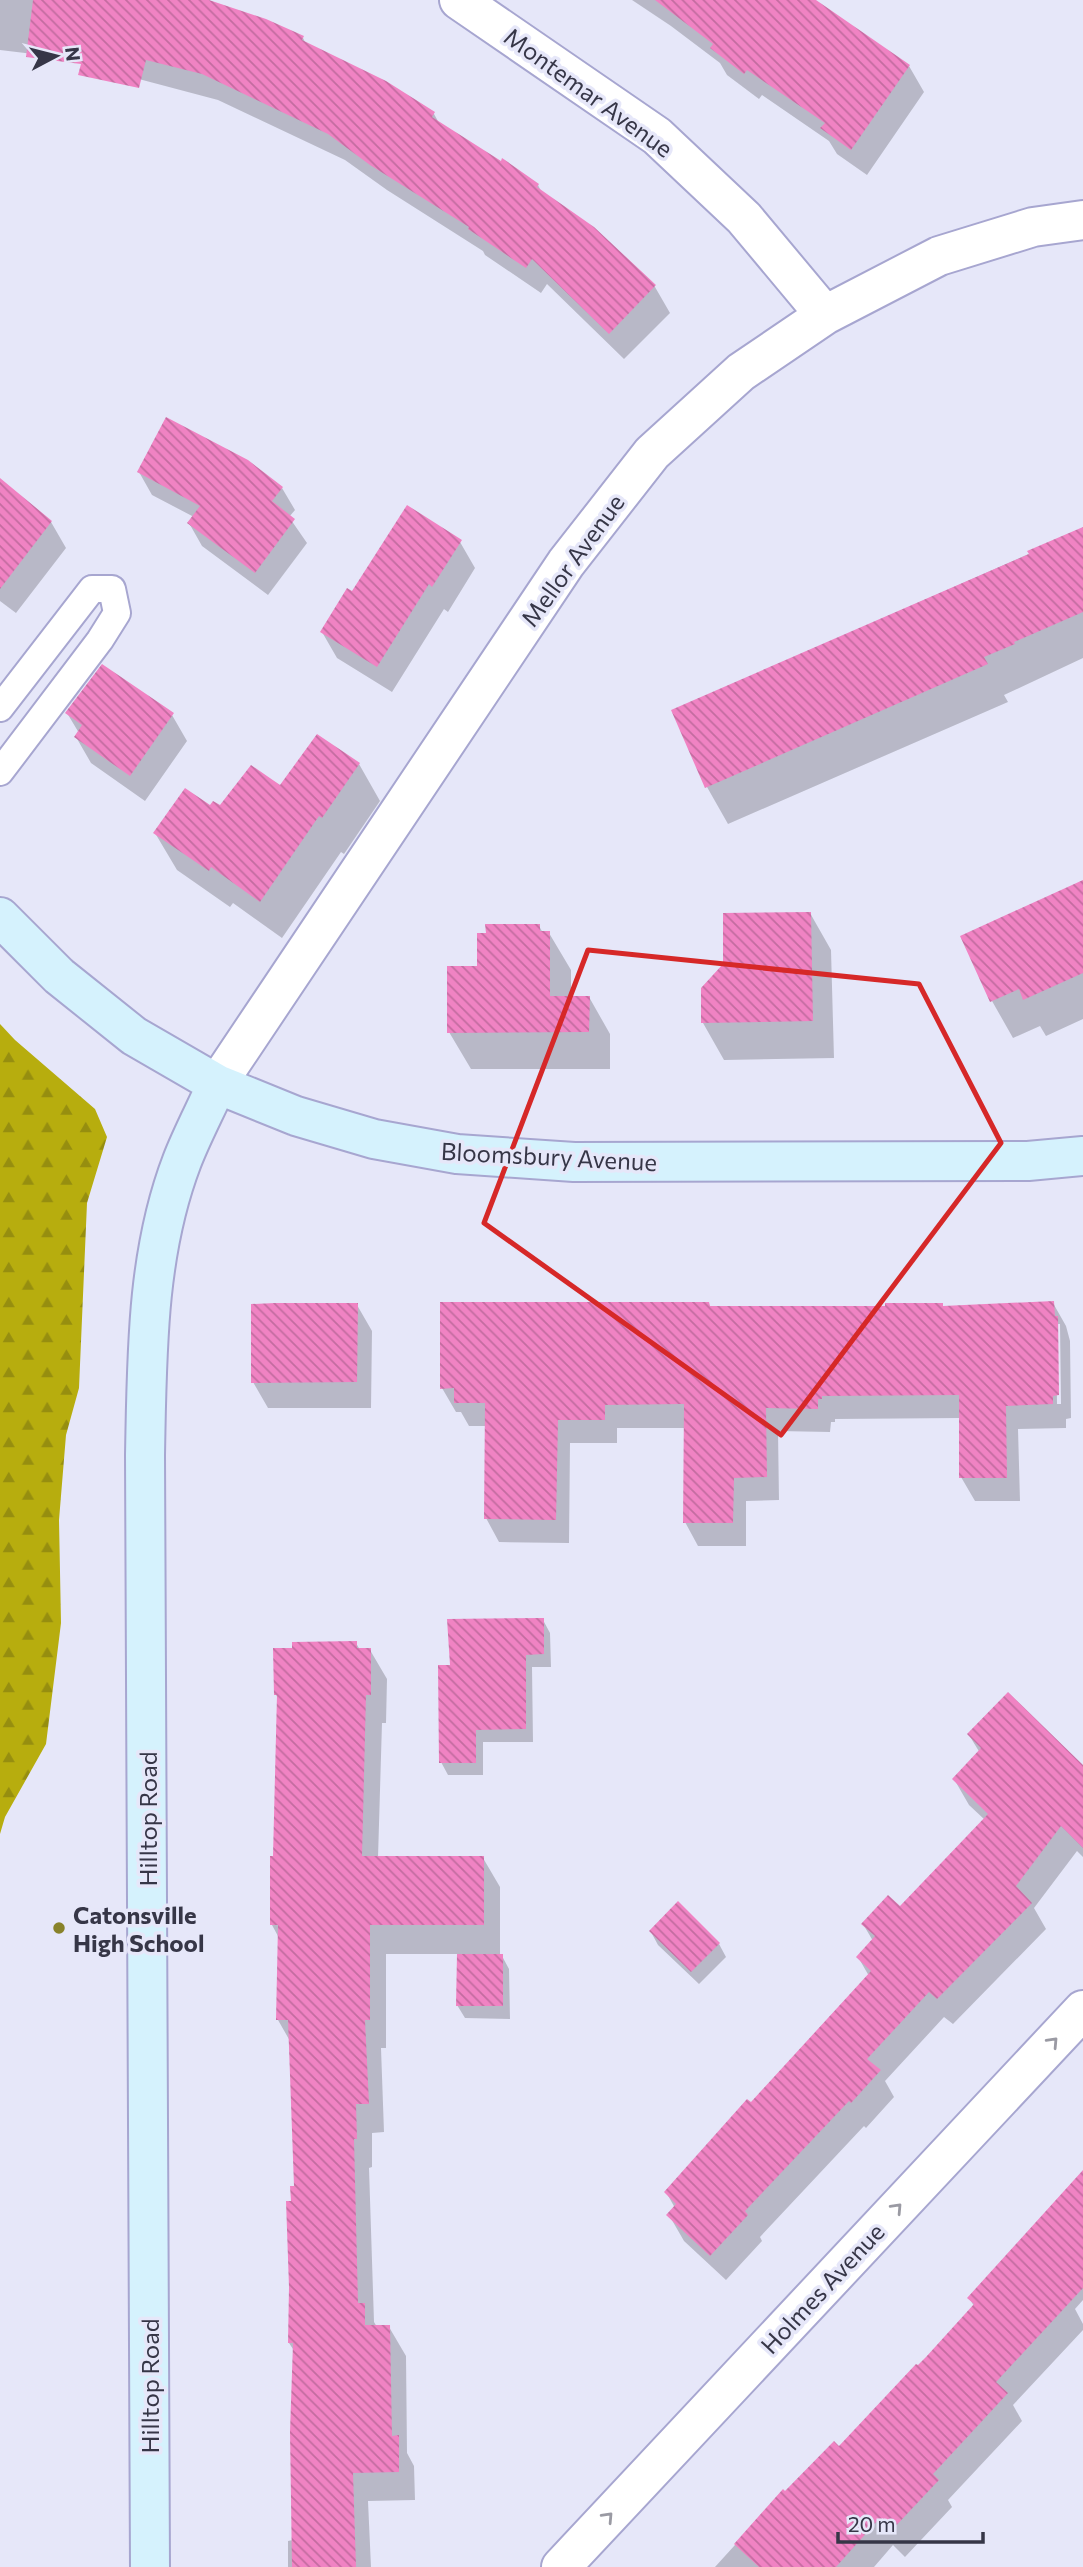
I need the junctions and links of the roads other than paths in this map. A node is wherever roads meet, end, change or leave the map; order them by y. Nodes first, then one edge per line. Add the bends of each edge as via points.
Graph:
1 (459, 0) edge
2 (1083, 220) edge
3 (825, 315) junction
4 (0, 708) edge
5 (0, 772) edge
6 (0, 917) edge
7 (217, 1084) junction
8 (1083, 1156) edge
9 (1083, 2010) edge
10 (150, 2567) edge
11 (561, 2567) edge

1 - 3 street, Montemar Avenue via 657,136 744,218
2 - 3 street, Mellor Avenue via 1033,227 939,256
3 - 7 street, Mellor Avenue via 741,372 652,453 566,563
4 - 5 lane via 92,589 112,589 117,613
6 - 7 street, Bloomsbury Avenue via 59,976 134,1036
7 - 8 street, Bloomsbury Avenue via 361,1136 457,1154 711,1163 1027,1161
7 - 10 street, Hilltop Road via 182,1162 160,1241 147,1333
11 -> 9 street, Holmes Avenue

